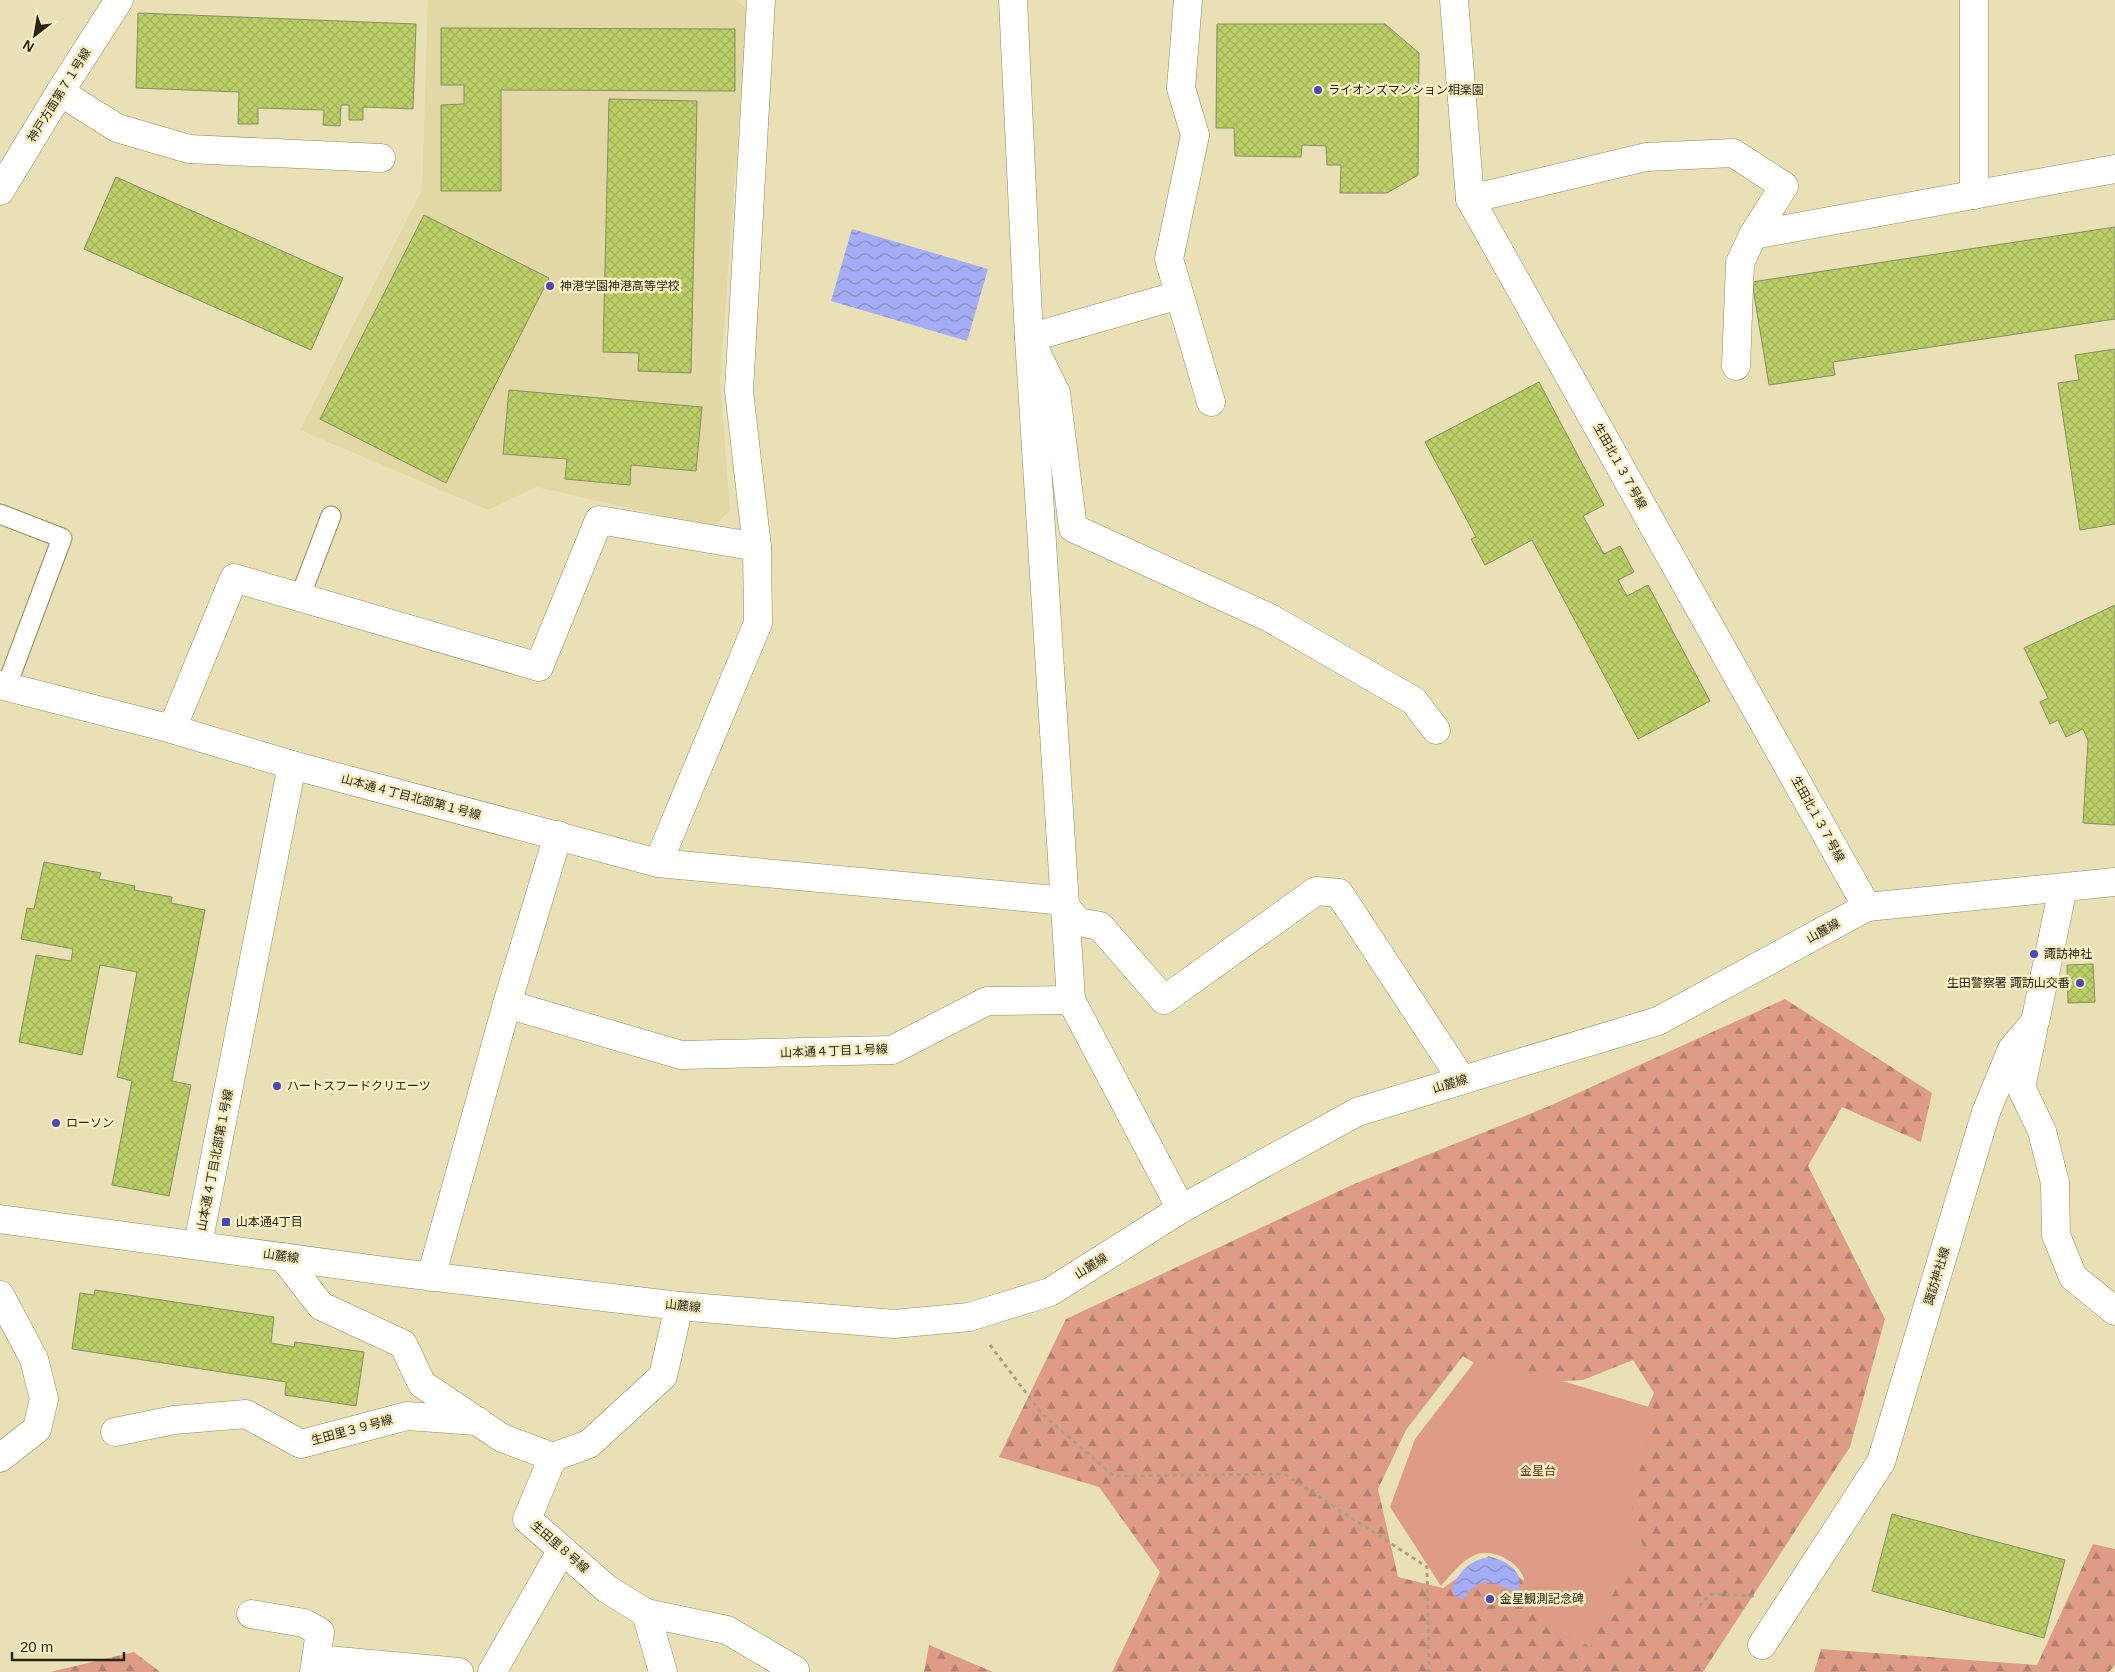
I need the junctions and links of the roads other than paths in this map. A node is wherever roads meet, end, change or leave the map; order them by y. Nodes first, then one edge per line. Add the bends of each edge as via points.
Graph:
1 (119, 0) edge
2 (761, 0) edge
3 (1013, 0) edge
4 (1188, 0) edge
5 (1454, 0) edge
6 (1974, 0) edge
7 (60, 92) junction
8 (381, 158) dead end
9 (2115, 168) edge
10 (0, 191) edge
11 (1974, 195) junction
12 (1470, 199) junction
13 (1753, 235) junction
14 (1179, 295) junction
15 (1029, 338) junction
16 (1736, 366) dead end
17 (1210, 402) dead end
18 (0, 514) edge
19 (331, 516) dead end
20 (757, 548) junction
21 (300, 597) junction
22 (3, 685) edge
23 (172, 729) junction
24 (1436, 730) dead end
25 (292, 765) junction
26 (558, 835) junction
27 (658, 863) junction
28 (2115, 882) edge
29 (2064, 888) junction
30 (1066, 907) junction
31 (1867, 907) junction
32 (1071, 1000) junction
33 (507, 1004) junction
34 (2034, 1022) junction
35 (1462, 1080) junction
36 (1181, 1209) junction
37 (0, 1219) edge
38 (198, 1244) junction
39 (283, 1257) junction
40 (431, 1277) junction
41 (0, 1295) edge
42 (679, 1306) junction
43 (2115, 1311) edge
44 (478, 1421) junction
45 (116, 1432) dead end
46 (553, 1457) junction
47 (0, 1458) edge
48 (562, 1550) junction
49 (646, 1613) junction
50 (251, 1614) dead end
51 (1762, 1645) dead end
52 (315, 1665) edge
53 (795, 1670) dead end
54 (459, 1672) edge
55 (492, 1672) edge
56 (663, 1672) edge

1 - 7 street, 神戸方面第７１号線
2 - 20 street via 739,391
3 - 15 street
4 - 14 street via 1181,88 1195,135 1169,259
5 - 12 street, 生田北１３７号線
6 - 11 street
7 - 8 street via 117,128 189,148
7 - 10 street, 神戸方面第７１号線
9 - 11 street
11 - 13 street
12 - 13 street via 1646,157 1733,153 1784,186
12 - 31 street, 生田北１３７号線
13 - 16 street via 1740,263
14 - 15 street
14 - 17 street
15 - 24 street via 1056,393 1073,528 1270,618 1414,701
15 - 30 street
18 - 22 lane via 62,538
19 - 21 lane
20 - 21 street via 599,520 539,667
20 - 27 street via 758,623
21 - 23 street via 234,578
22 - 23 street
23 - 25 street
25 - 26 street, 山本通４丁目北部第１号線
25 - 38 street, 山本通４丁目北部第１号線
26 - 27 street, 山本通４丁目北部第１号線
26 - 33 street
27 - 30 street, 山本通４丁目北部第１号線 via 1055,900
28 - 29 street, 山麓線
29 - 31 street, 山麓線
29 - 34 street, 諏訪神社線
30 - 32 street
30 - 35 street via 1078,922 1100,926 1164,1000 1316,891 1339,893
31 - 35 street, 山麓線 via 1658,1021
32 - 33 street, 山本通４丁目１号線 via 986,1001 892,1050 681,1055
32 - 36 street
33 - 40 street
34 - 43 street via 2021,1087 2042,1131 2056,1183 2056,1235 2073,1277
34 - 51 street, 諏訪神社線 via 2012,1048 1986,1112 1881,1462
35 - 36 street, 山麓線 via 1357,1112
36 - 42 street, 山麓線 via 1050,1292 969,1317 894,1324
37 - 38 street, 山麓線
38 - 39 street, 山麓線
39 - 40 street, 山麓線
39 - 44 street via 321,1306 404,1344 422,1384
40 - 42 street, 山麓線
41 - 47 street via 34,1359 44,1399 37,1429
42 - 46 street via 663,1376 589,1444
44 - 45 street, 生田里３９号線 via 408,1416 301,1444 246,1414 174,1420
44 - 46 street via 502,1438
46 - 48 street, 生田里８号線 via 528,1519
48 - 49 street, 生田里８号線 via 607,1589
48 - 55 street
49 - 53 street, 生田里８号線 via 728,1630
49 - 56 street
50 - 52 street via 304,1623 320,1632
52 - 54 street

